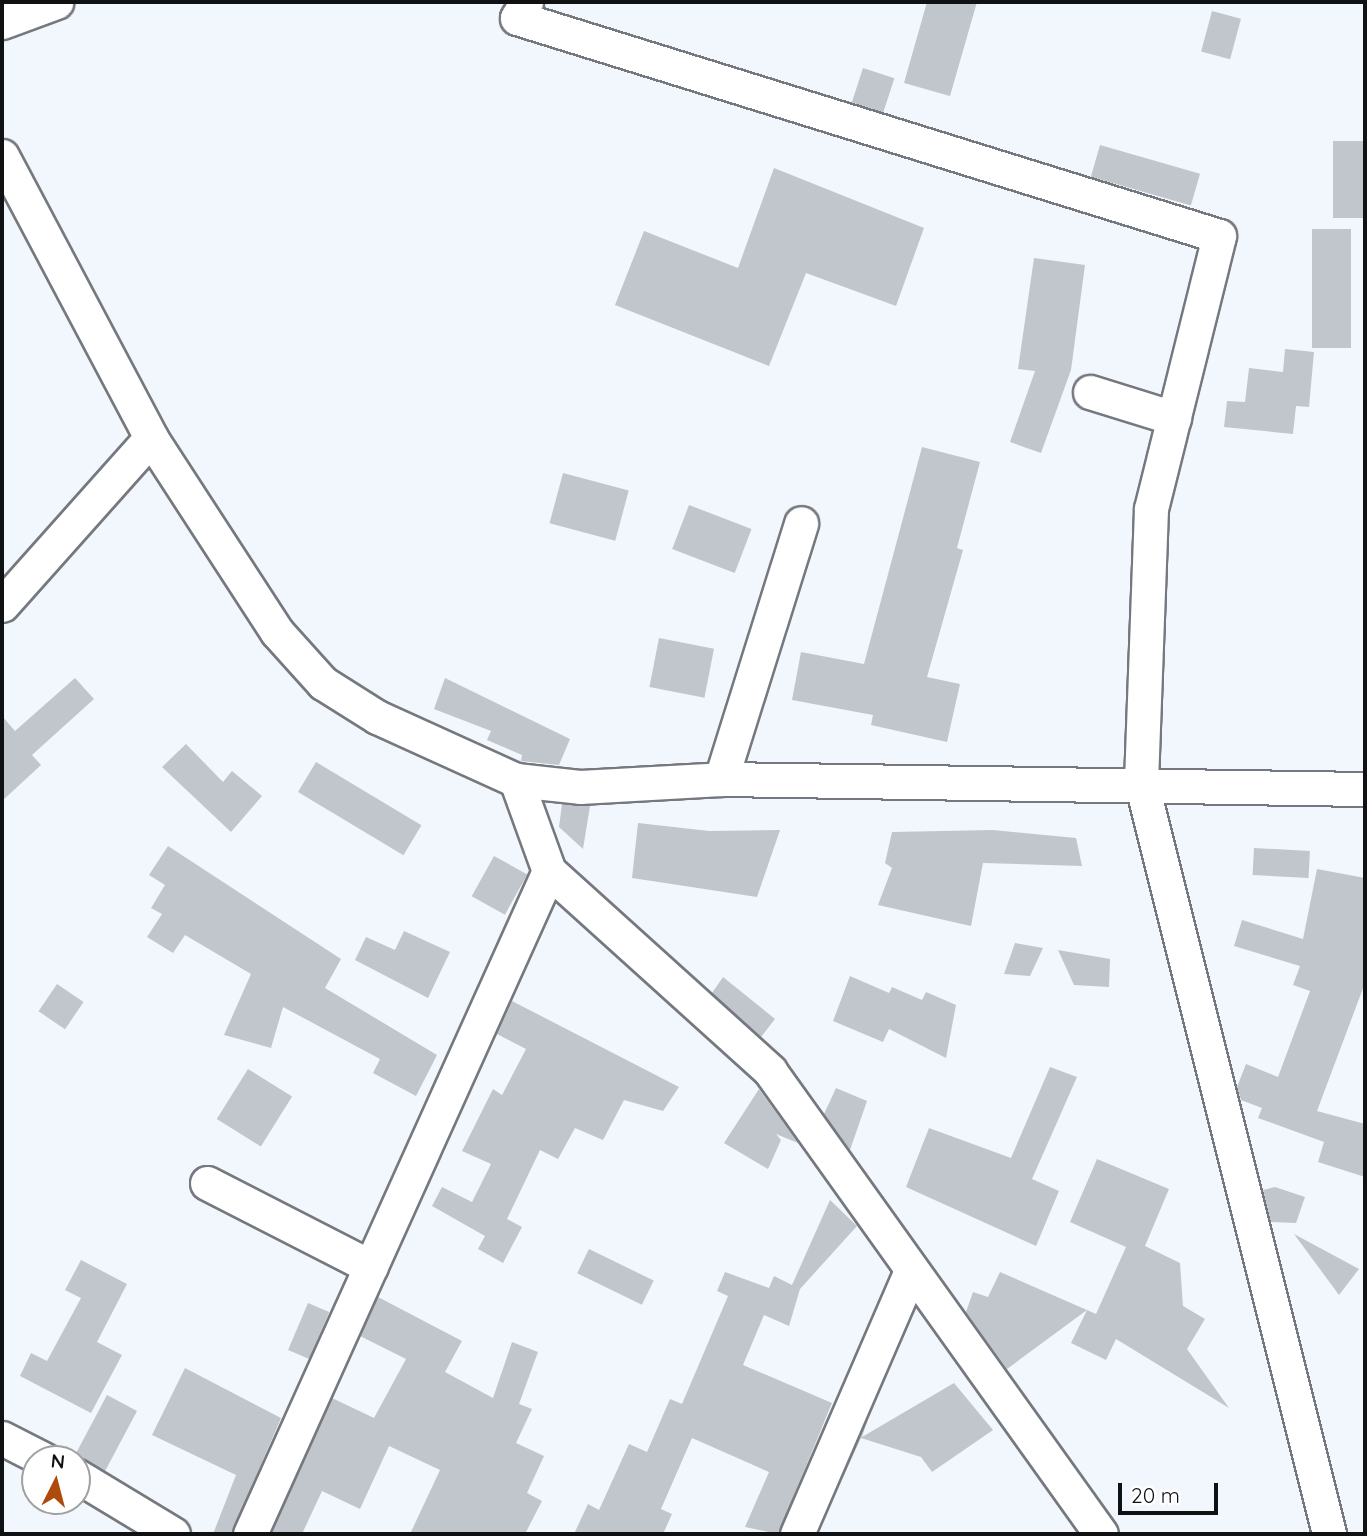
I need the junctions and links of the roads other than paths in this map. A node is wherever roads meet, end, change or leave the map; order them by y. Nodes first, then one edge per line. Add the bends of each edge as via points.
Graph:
1 (56, 2) edge
2 (526, 2) edge
3 (2, 22) edge
4 (2, 156) edge
5 (1090, 392) dead end
6 (1174, 418) junction
7 (151, 438) junction
8 (801, 523) dead end
9 (2, 606) edge
10 (721, 779) junction
11 (516, 780) junction
12 (1140, 781) junction
13 (1365, 789) edge
14 (549, 872) junction
15 (207, 1183) dead end
16 (370, 1267) junction
17 (911, 1270) junction
18 (2, 1438) edge
19 (21, 1448) edge
20 (91, 1484) edge
21 (173, 1534) edge
22 (250, 1534) edge
23 (797, 1534) edge
24 (1101, 1534) edge
25 (1329, 1534) edge

1 - 3 street
2 - 6 street via 517,18 1219,236
4 - 7 street
5 - 6 street
6 - 12 street via 1151,509
7 - 9 street
7 - 11 street via 277,632 323,683 377,717
8 - 10 street
10 - 11 street via 580,787
10 - 12 street
11 - 14 street
12 - 13 street
12 - 25 street
14 - 16 street
14 - 17 street via 770,1071
15 - 16 street
16 - 22 street
17 - 23 street
17 - 24 street
18 - 19 street
20 - 21 street

